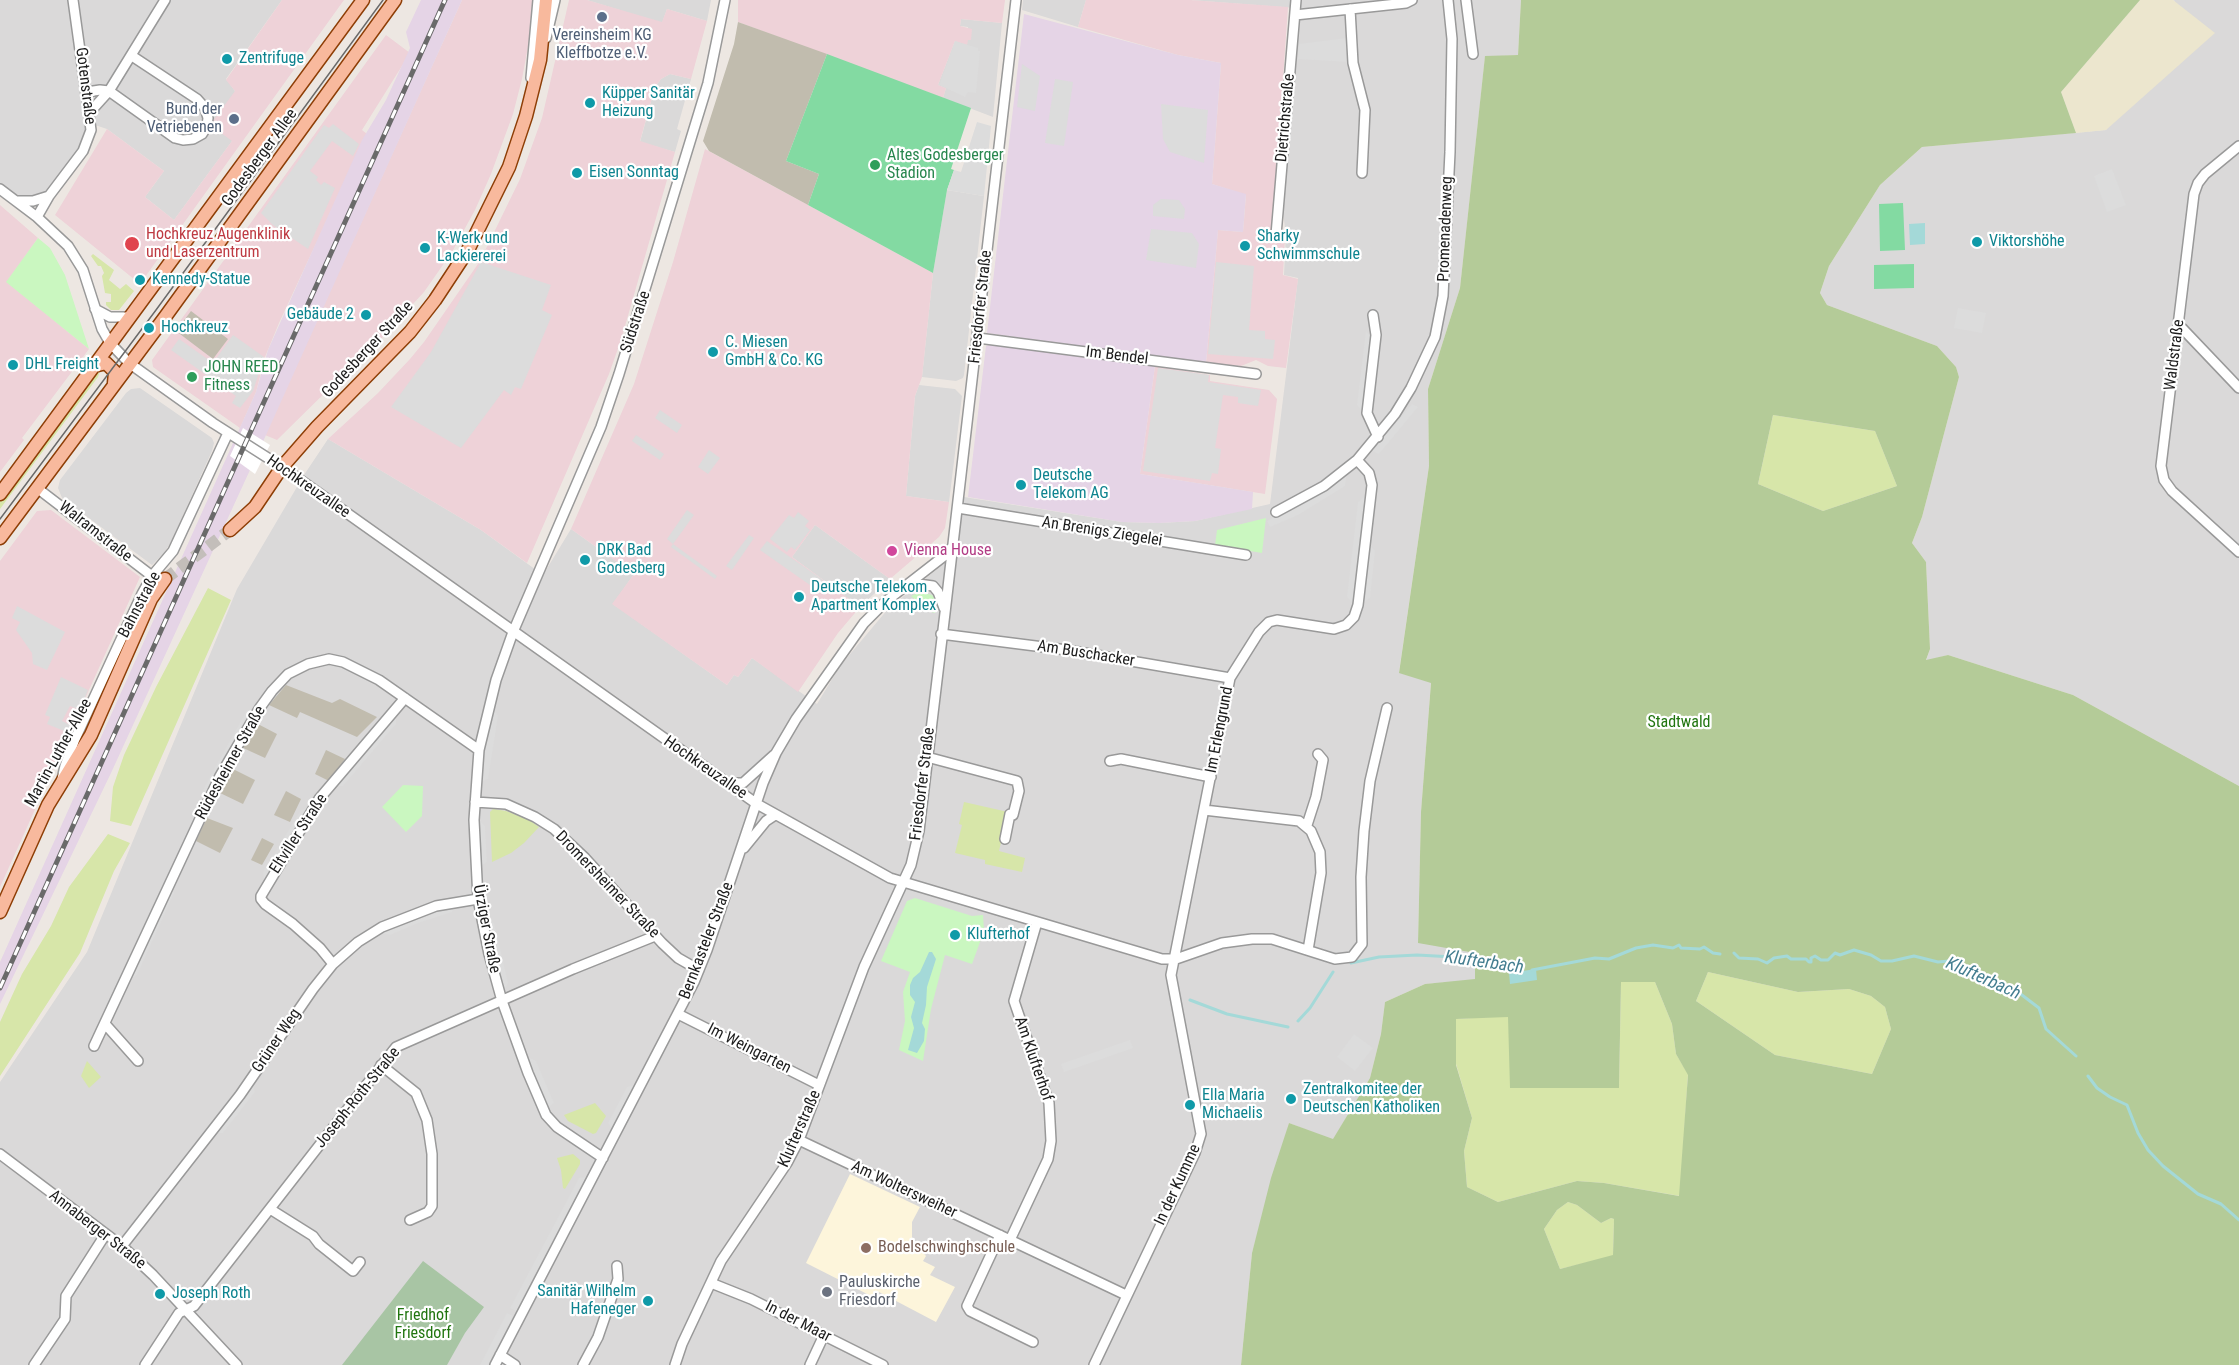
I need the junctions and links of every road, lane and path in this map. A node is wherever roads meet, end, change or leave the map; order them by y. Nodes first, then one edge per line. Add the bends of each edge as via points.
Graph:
1 (73, 0) edge
2 (165, 0) edge
3 (363, 0) edge
4 (395, 0) edge
5 (538, 0) edge
6 (546, 0) edge
7 (555, 0) edge
8 (725, 0) edge
9 (1016, 0) edge
10 (1296, 0) edge
11 (1412, 0) edge
12 (1466, 1) edge
13 (1448, 2) edge
14 (1350, 9) junction
15 (1295, 15) junction
16 (1473, 54) dead end
17 (132, 56) junction
18 (540, 60) junction
19 (109, 91) junction
20 (87, 92) junction
21 (90, 111) junction
22 (526, 116) junction
23 (2239, 146) edge
24 (1362, 173) dead end
25 (0, 189) edge
26 (49, 196) junction
27 (16, 201) junction
28 (37, 217) junction
29 (1276, 235) dead end
30 (95, 309) junction
31 (1372, 315) dead end
32 (131, 317) junction
33 (2179, 326) junction
34 (978, 338) junction
35 (110, 343) junction
36 (129, 363) junction
37 (94, 366) junction
38 (1256, 374) dead end
39 (114, 383) junction
40 (2239, 388) edge
41 (228, 433) junction
42 (1378, 437) junction
43 (1357, 460) junction
44 (282, 468) junction
45 (37, 488) junction
46 (0, 494) edge
47 (958, 508) junction
48 (1276, 513) dead end
49 (230, 530) tunnel mouth
50 (0, 537) edge
51 (953, 546) junction
52 (2239, 552) edge
53 (1246, 555) dead end
54 (152, 576) junction
55 (165, 579) tunnel mouth
56 (904, 587) junction
57 (945, 613) junction
58 (513, 632) junction
59 (941, 634) junction
60 (1230, 678) junction
61 (405, 698) junction
62 (1387, 708) dead end
63 (480, 750) junction
64 (776, 753) junction
65 (1318, 754) dead end
66 (927, 757) junction
67 (1110, 762) dead end
68 (1211, 777) junction
69 (62, 781) junction
70 (725, 782) junction
71 (475, 802) junction
72 (757, 804) junction
73 (1204, 810) junction
74 (775, 815) junction
75 (1307, 825) junction
76 (1005, 839) dead end
77 (740, 852) junction
78 (904, 882) junction
79 (478, 899) junction
80 (0, 912) edge
81 (1037, 922) junction
82 (655, 936) junction
83 (1308, 950) junction
84 (1176, 959) junction
85 (333, 964) junction
86 (699, 970) junction
87 (502, 1001) junction
88 (678, 1014) junction
89 (105, 1025) junction
90 (94, 1046) dead end
91 (138, 1061) dead end
92 (381, 1065) junction
93 (819, 1085) junction
94 (799, 1140) junction
95 (0, 1154) edge
96 (603, 1158) junction
97 (270, 1209) junction
98 (410, 1220) dead end
99 (105, 1235) junction
100 (1000, 1235) junction
101 (1010, 1240) junction
102 (122, 1246) junction
103 (360, 1262) dead end
104 (617, 1266) dead end
105 (711, 1283) junction
106 (1126, 1294) junction
107 (187, 1310) junction
108 (824, 1335) junction
109 (1034, 1342) dead end
110 (500, 1355) junction
111 (34, 1365) edge
112 (145, 1365) edge
113 (237, 1365) edge
114 (495, 1365) edge
115 (515, 1365) edge
116 (583, 1365) edge
117 (675, 1365) edge
118 (810, 1365) edge
119 (883, 1365) edge
120 (1094, 1365) edge

1 - 20 street, Gotenstraße
2 - 17 street
3 - 32 main road, Godesberger Allee
4 - 36 main road, Godesberger Allee
5 - 22 street, Godesberger Straße
6 - 18 main road, Godesberger Straße
7 - 18 street, Godesberger Straße
8 - 58 street, Südstraße via 708,82 620,374
9 - 34 street, Friesdorfer Straße
10 - 15 street, Dietrichstraße
11 - 14 street
12 - 13 street, Promenadenweg
12 - 16 street, Promenadenweg
13 - 42 street, Promenadenweg via 1452,39 1443,296 1425,363
14 - 15 street
14 - 24 street via 1353,63 1365,110
15 - 29 street, Dietrichstraße
17 - 19 street
17 - 19 street via 197,99 208,118 202,134 193,139 175,138
18 - 22 main road, Godesberger Straße
19 - 20 street
19 - 21 street
20 - 21 street, Gotenstraße
21 - 26 street, Gotenstraße via 87,145
22 - 44 main road, Godesberger Straße via 487,215 441,292 410,332
23 - 33 street, Waldstraße via 2205,174 2194,194
25 - 27 street, Hochkreuzallee
26 - 27 street
26 - 28 street, Gotenstraße
27 - 28 street, Hochkreuzallee
28 - 30 street, Hochkreuzallee via 78,260
30 - 32 street via 110,317
30 - 35 street, Hochkreuzallee
31 - 42 street via 1376,335 1367,413
32 - 35 main road, Godesberger Allee
33 - 40 street
33 - 52 street, Waldstraße via 2162,475 2172,491
34 - 38 street, Im Bendel
34 - 47 street, Friesdorfer Straße
35 - 36 street, Hochkreuzallee
35 - 37 main road, Godesberger Allee
36 - 39 main road, Godesberger Allee
36 - 41 street, Hochkreuzallee
37 - 39 main road via 106,363 115,372
37 - 46 main road, Godesberger Allee
39 - 45 main road, Godesberger Allee
41 - 44 street, Hochkreuzallee
41 - 54 street, Bahnstraße via 177,543
42 - 43 street, Promenadenweg
43 - 48 street, Promenadenweg via 1324,486
43 - 60 street, Im Erlengrund via 1369,472 1372,484 1354,617 1334,629 1269,622 1258,632
44 - 49 main road via 255,507
44 - 58 street, Hochkreuzallee
45 - 50 main road, Godesberger Allee
45 - 54 street, Walramstraße
47 - 51 street, Friesdorfer Straße
47 - 53 street, An Brenigs Ziegelei
51 - 56 street, Bernkasteler Straße
51 - 57 street, Friesdorfer Straße
54 - 69 street, Bahnstraße via 75,739
55 - 69 main road, Martin-Luther-Allee via 152,599 91,735
56 - 57 street via 933,586
56 - 64 street, Bernkasteler Straße via 864,623
57 - 59 street, Friesdorfer Straße
58 - 63 street, Ürziger Straße via 496,680
58 - 70 street, Hochkreuzallee
59 - 60 street, Am Buschacker via 1067,650
59 - 66 street, Friesdorfer Straße
60 - 68 street, Im Erlengrund
61 - 63 street, Rüdesheimer Straße
61 - 85 street, Eltviller Straße via 319,799 261,896 265,904 293,924
61 - 89 street, Rüdesheimer Straße via 362,670 329,659 297,668 280,681 220,776
62 - 83 street via 1370,782 1364,831 1362,944 1352,957 1339,959
63 - 71 street, Ürziger Straße
64 - 70 street via 743,783
64 - 72 street, Bernkasteler Straße
65 - 75 street via 1323,760
66 - 76 street via 1017,781 1019,791
66 - 78 street, Friesdorfer Straße via 919,831
67 - 68 street via 1120,759
68 - 73 street, Im Erlengrund
69 - 80 main road, Martin-Luther-Allee
70 - 72 street, Hochkreuzallee
71 - 79 street, Ürziger Straße
71 - 82 street, Dromersheimer Straße via 506,804 554,829
72 - 74 street, Hochkreuzallee
72 - 77 street, Bernkasteler Straße
73 - 75 street
73 - 84 street, Im Erlengrund
74 - 77 street
74 - 78 street, Hochkreuzallee
75 - 83 street via 1315,837 1321,863
77 - 86 street, Bernkasteler Straße
78 - 81 street, Hochkreuzallee
78 - 93 street, Klufterstraße via 864,967
79 - 85 street, Grüner Weg via 436,906 382,927
79 - 87 street, Ürziger Straße
81 - 84 street, Hochkreuzallee via 1162,959
81 - 101 street, Am Klufterhof via 1014,1002 1048,1103 1051,1128 1048,1159
82 - 86 street, Dromersheimer Straße via 678,958
82 - 87 street, Joseph-Roth-Straße
83 - 84 street via 1272,939 1238,939
84 - 106 street, In der Kumme via 1172,979 1201,1134
85 - 102 street, Grüner Weg via 240,1095
86 - 88 street, Bernkasteler Straße
87 - 92 street, Joseph-Roth-Straße via 402,1044
87 - 96 street, Ürziger Straße via 546,1115
88 - 93 street, Im Weingarten
88 - 96 street, Bernkasteler Straße
89 - 90 street, Rüdesheimer Straße
89 - 91 street
92 - 97 street, Joseph-Roth-Straße
92 - 98 street via 416,1093 427,1121 432,1154 432,1206
93 - 94 street, Klufterstraße
94 - 100 street, Am Woltersweiher
94 - 105 street, Klufterstraße via 721,1261
95 - 99 street, Annaberger Straße
96 - 110 street, Bernkasteler Straße
97 - 103 street via 306,1231 353,1271
97 - 107 street, Joseph-Roth-Straße
99 - 102 street, Annaberger Straße
99 - 111 street via 66,1296 64,1319
100 - 101 street, Am Woltersweiher
100 - 109 street via 967,1306
101 - 106 street, Am Woltersweiher
102 - 107 street, Annaberger Straße
104 - 116 street via 618,1279
105 - 108 street, In der Maar
105 - 117 street, Klufterstraße
106 - 120 street, In der Kumme
107 - 112 street, Joseph-Roth-Straße via 179,1313
107 - 113 street, Annaberger Straße
108 - 118 street
108 - 119 street, In der Maar
110 - 114 street, Bernkasteler Straße
110 - 115 street

